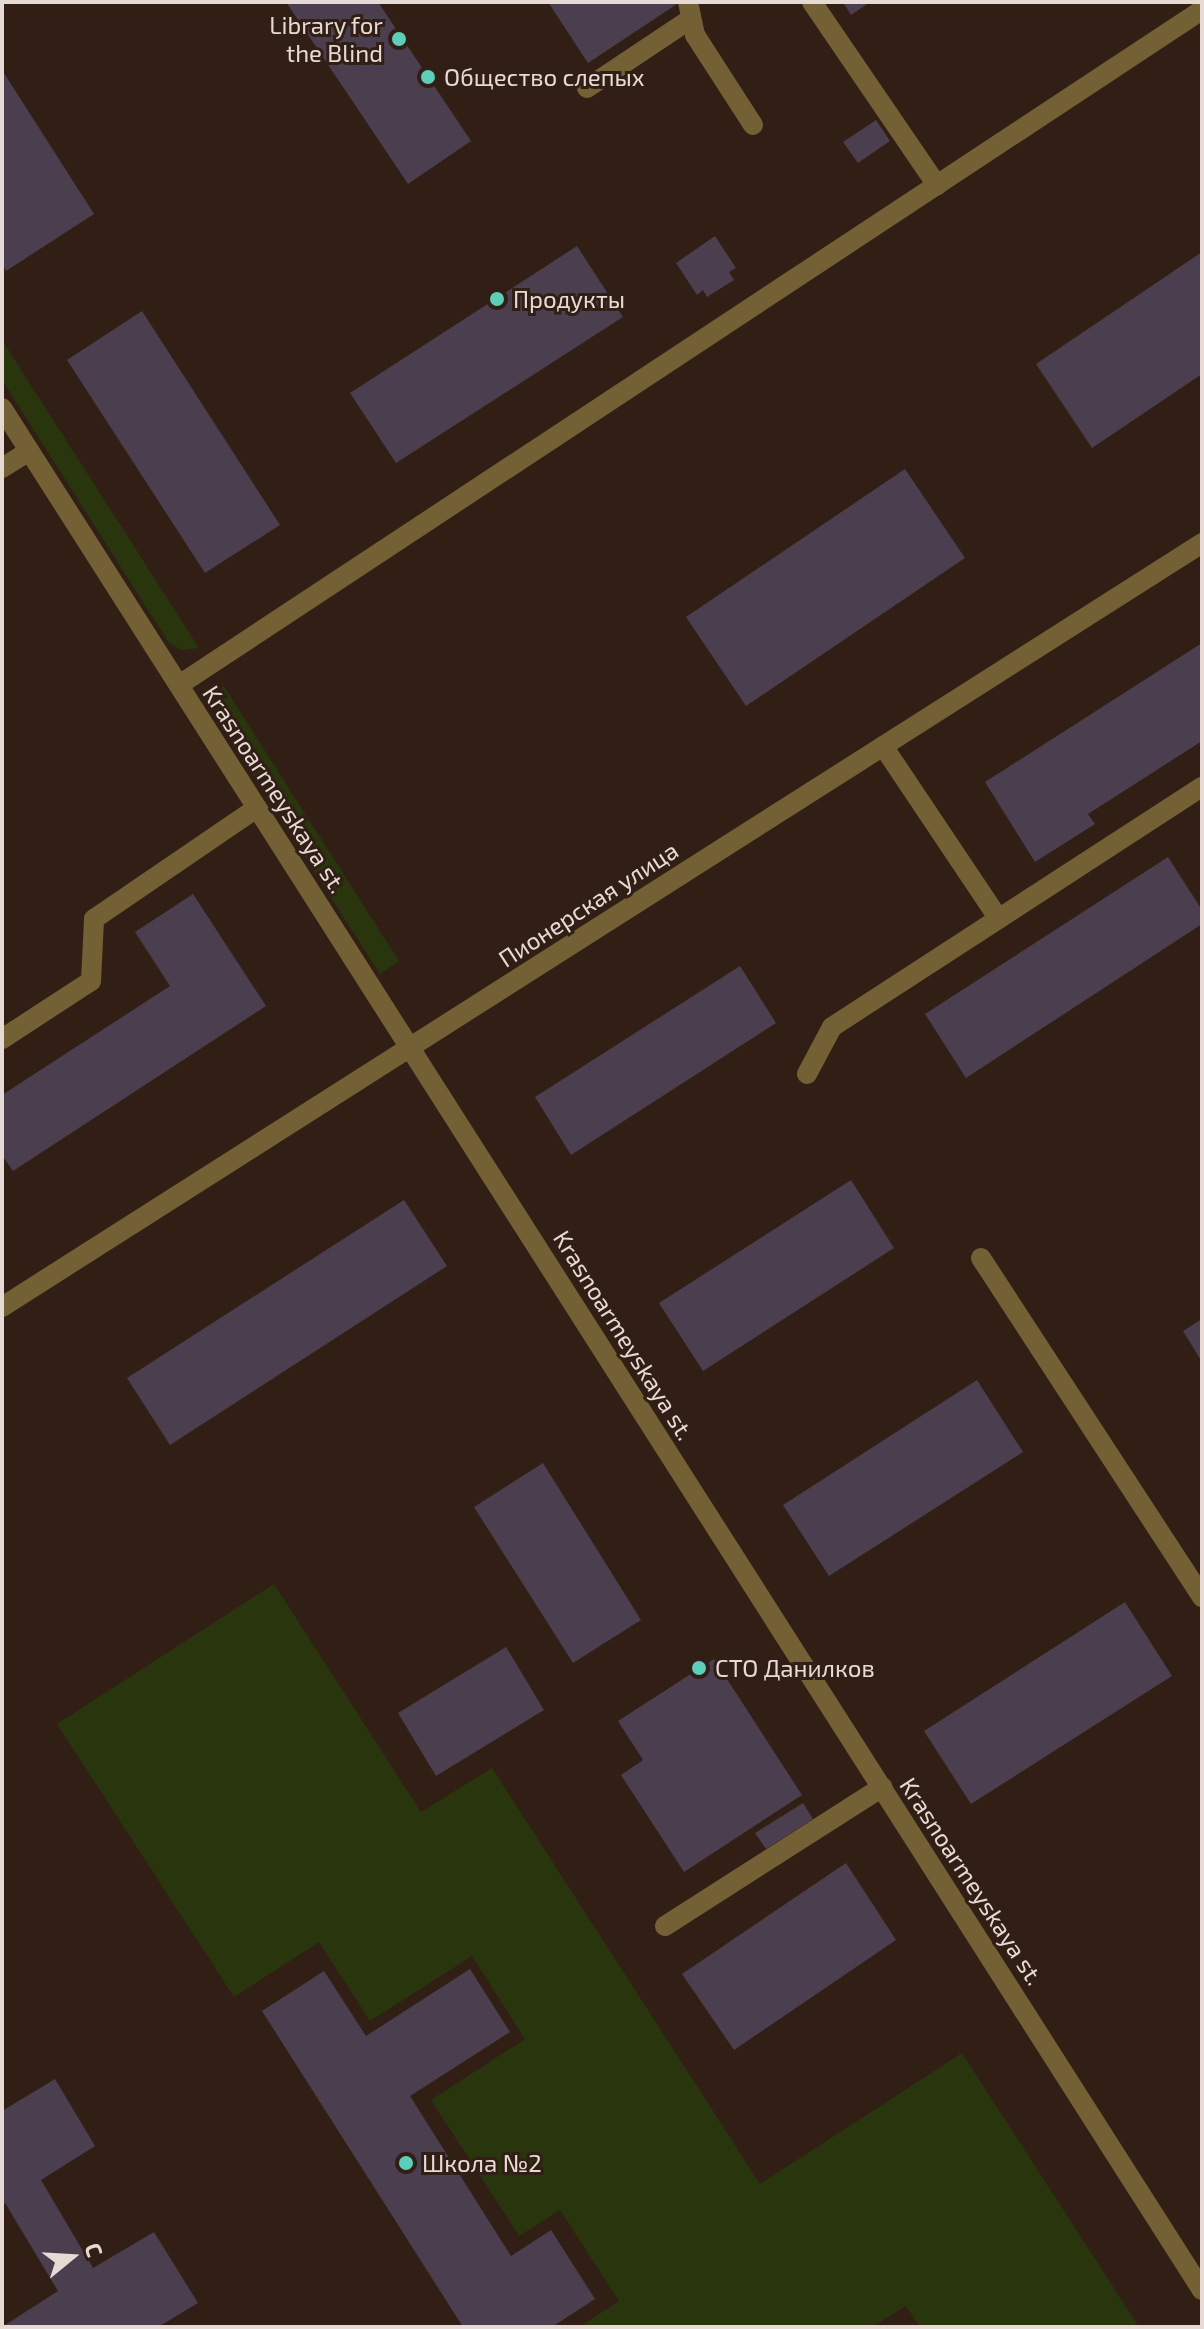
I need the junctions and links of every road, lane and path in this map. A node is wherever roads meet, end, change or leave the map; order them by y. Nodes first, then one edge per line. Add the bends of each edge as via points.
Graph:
1 (812, 2) edge
2 (1202, 10) edge
3 (689, 11) edge
4 (587, 88) dead end
5 (753, 125) dead end
6 (937, 185) junction
7 (2, 408) edge
8 (29, 451) junction
9 (2, 468) edge
10 (1202, 543) edge
11 (179, 685) junction
12 (883, 746) junction
13 (1202, 787) edge
14 (257, 808) junction
15 (998, 918) junction
16 (2, 1039) edge
17 (410, 1048) junction
18 (807, 1074) dead end
19 (981, 1258) dead end
20 (2, 1307) edge
21 (1202, 1597) edge
22 (882, 1787) junction
23 (665, 1926) dead end
24 (1202, 2290) edge

1 - 6 street
2 - 6 street
3 - 4 street
3 - 5 street via 695,35
6 - 11 street
7 - 8 street, Krasnoarmeyskaya st.
8 - 9 street
8 - 11 street, Krasnoarmeyskaya st.
10 - 12 street, Пионерская улица
11 - 14 street, Krasnoarmeyskaya st.
12 - 15 street
12 - 17 street, Пионерская улица
13 - 15 street
14 - 16 street via 94,919 91,981
14 - 17 street, Krasnoarmeyskaya st.
15 - 18 street via 832,1027
17 - 20 street, Пионерская улица
17 - 22 street, Krasnoarmeyskaya st.
19 - 21 street
22 - 23 street
22 - 24 street, Krasnoarmeyskaya st.

